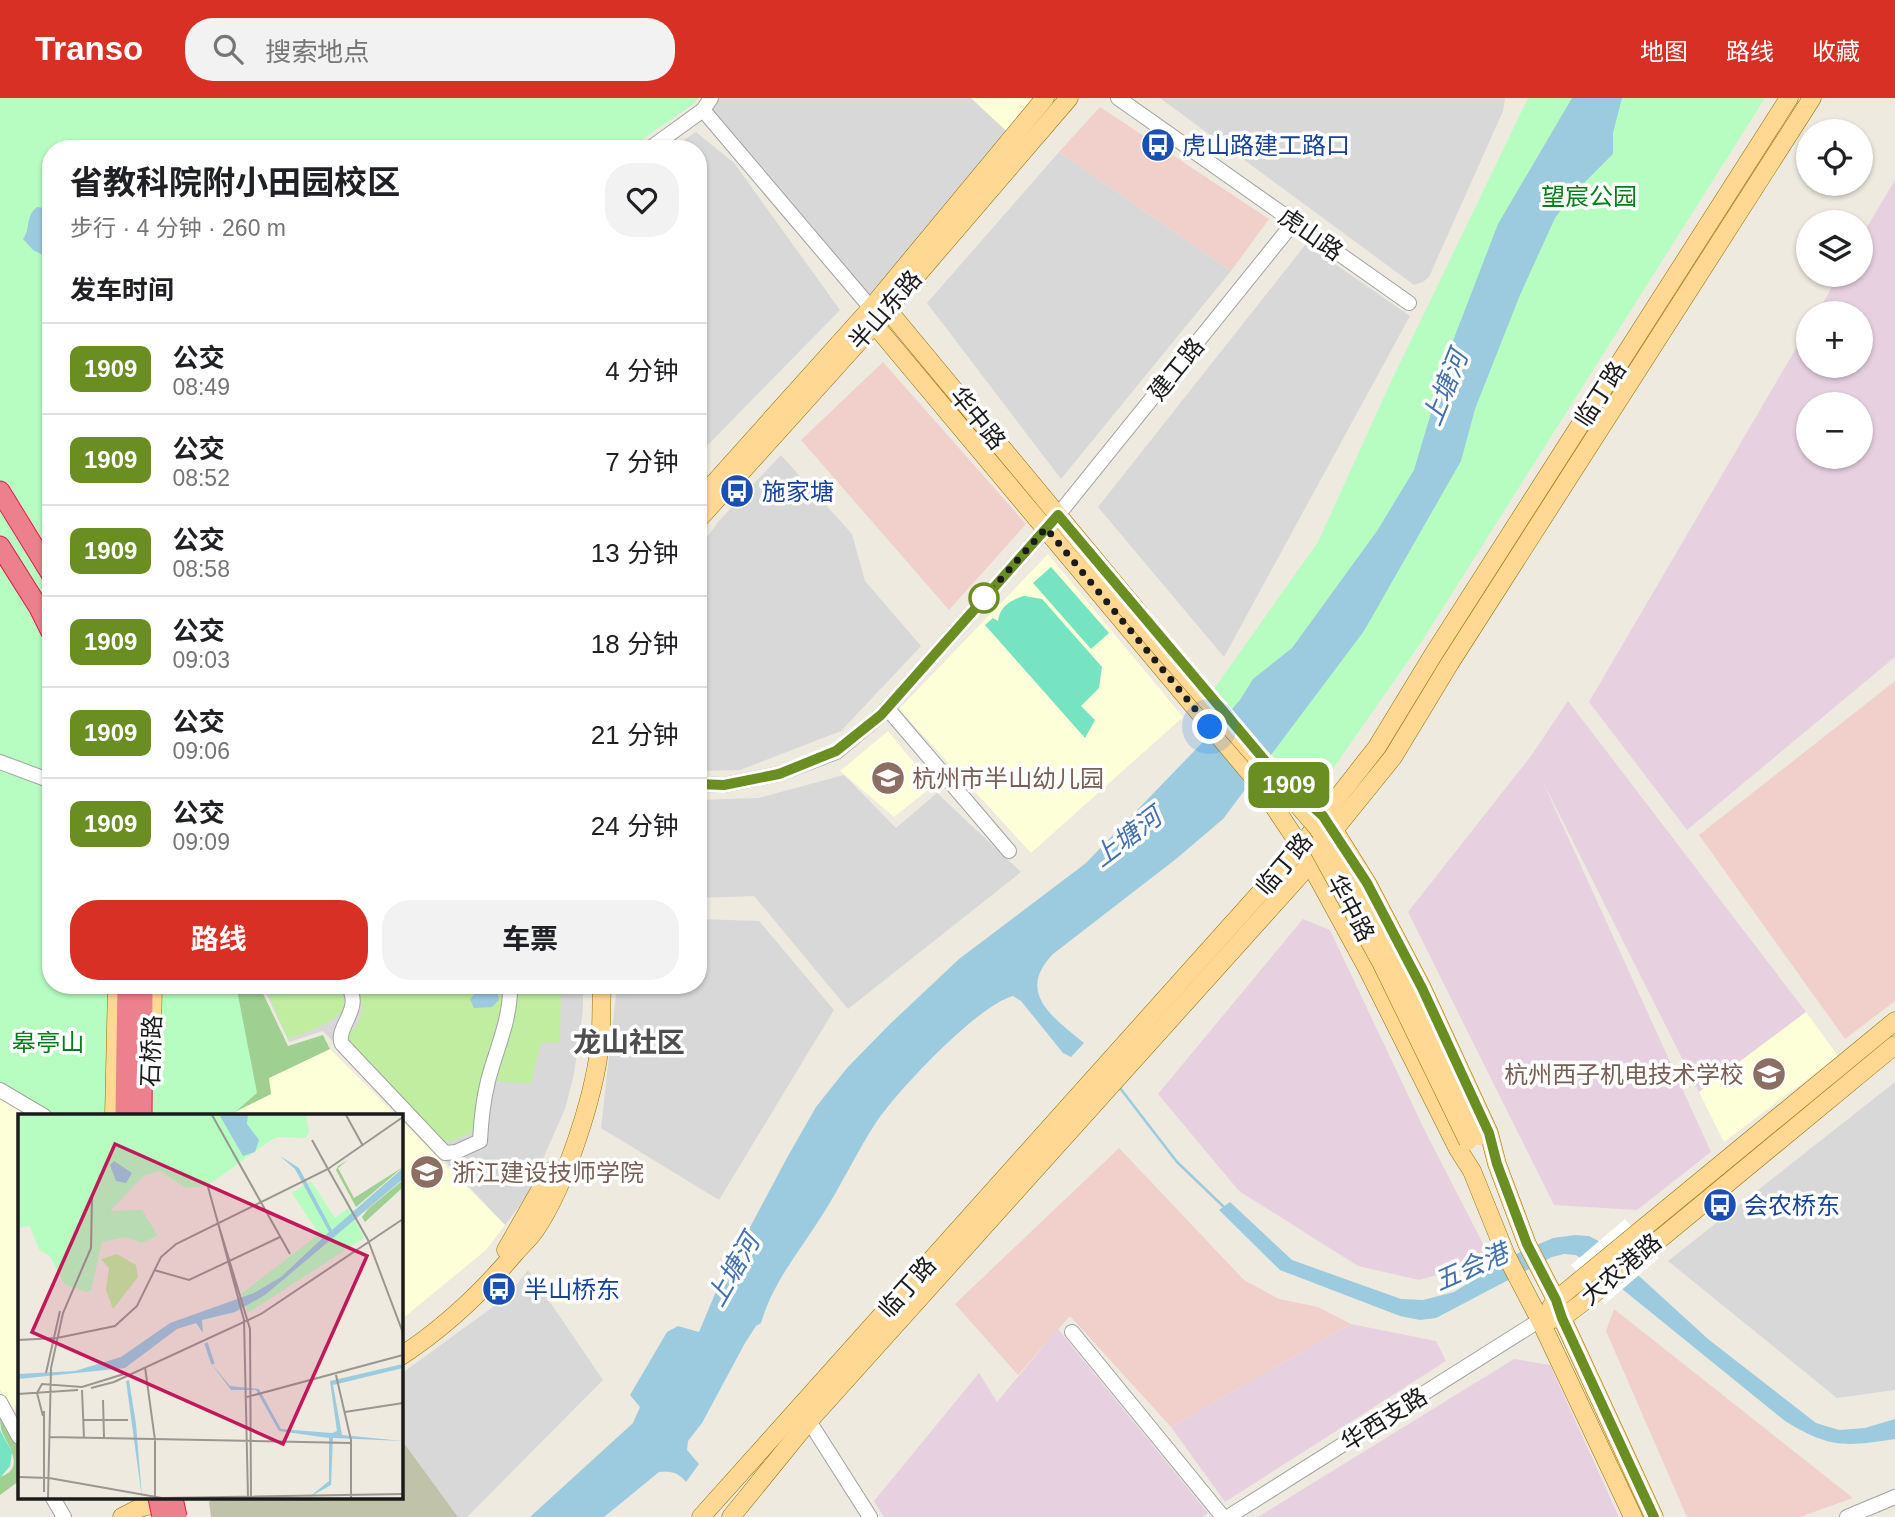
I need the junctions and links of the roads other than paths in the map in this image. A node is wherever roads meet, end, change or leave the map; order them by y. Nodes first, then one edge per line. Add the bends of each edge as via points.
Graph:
1 (1045, 98) edge
2 (1069, 98) edge
3 (1118, 98) edge
4 (1789, 98) edge
5 (1812, 98) edge
6 (707, 104) edge
7 (661, 140) edge
8 (1294, 222) junction
9 (1409, 303) dead end
10 (877, 314) junction
11 (0, 491) edge
12 (707, 492) edge
13 (707, 510) edge
14 (1052, 522) junction
15 (0, 545) edge
16 (1072, 546) junction
17 (42, 559) edge
18 (42, 614) edge
19 (887, 708) junction
20 (0, 762) edge
21 (42, 778) edge
22 (707, 784) edge
23 (1328, 823) junction
24 (1301, 847) junction
25 (1009, 850) dead end
26 (1310, 864) junction
27 (117, 994) edge
28 (127, 994) edge
29 (143, 994) edge
30 (153, 994) edge
31 (351, 994) edge
32 (509, 994) edge
33 (592, 994) edge
34 (602, 994) edge
35 (1895, 1021) edge
36 (1895, 1045) edge
37 (0, 1090) edge
38 (41, 1114) edge
39 (114, 1114) edge
40 (125, 1114) edge
41 (142, 1114) edge
42 (149, 1114) edge
43 (1474, 1139) junction
44 (1497, 1164) junction
45 (1472, 1171) junction
46 (1634, 1248) junction
47 (1556, 1300) junction
48 (1562, 1318) junction
49 (1540, 1320) junction
50 (1072, 1332) dead end
51 (402, 1343) edge
52 (402, 1355) edge
53 (0, 1402) edge
54 (809, 1422) junction
55 (18, 1430) edge
56 (1895, 1497) edge
57 (54, 1500) edge
58 (172, 1500) edge
59 (148, 1505) edge
60 (1878, 1511) edge
61 (64, 1517) edge
62 (122, 1517) edge
63 (162, 1517) edge
64 (701, 1517) edge
65 (732, 1517) edge
66 (870, 1517) edge
67 (1225, 1517) edge
68 (1633, 1517) edge
69 (1654, 1517) edge
70 (1847, 1517) edge

1 - 10 main road, 半山东路
2 - 10 main road, 半山东路
3 - 8 street, 虎山路
4 - 23 main road, 临丁路
5 - 23 main road, 临丁路 via 1393,757
6 - 7 street
6 - 10 street, 华中路
8 - 9 street, 虎山路
8 - 14 street, 建工路
10 - 12 main road, 半山东路
10 - 13 main road, 半山东路
10 - 14 main road, 华中路
11 - 17 highway
14 - 16 main road, 华中路
14 - 19 street, 建工路
15 - 18 highway
16 - 23 main road, 华中路, bridge via 1272,769
16 - 24 main road, 华中路 via 1259,784
16 - 43 main road, 华中路, bridge via 1311,835
19 - 22 street, 建工路 via 836,751 779,774
19 - 25 street
20 - 21 street
23 - 24 main road, 临丁路
23 - 26 main road, 临丁路
23 - 44 main road, 华中路 via 1367,883 1422,988 1489,1133
24 - 26 main road, 华中路
24 - 64 main road, 临丁路
26 - 45 main road, 华中路
26 - 54 main road, 临丁路
27 - 39 main road, 石桥路
28 - 40 highway
29 - 41 highway
30 - 42 main road, 石桥路
31 - 32 street via 351,1015 340,1031 342,1044 445,1153 480,1141 481,1112 507,1023
33 - 51 main road via 588,1058 578,1102 545,1184 510,1246 485,1274
34 - 52 main road via 596,1068 581,1126 536,1229 493,1280
35 - 46 main road, 大农港路
36 - 46 main road, 大农港路
37 - 38 street
43 - 44 main road, 华中路
43 - 45 main road, 华中路
44 - 47 main road, 华中路 via 1527,1244
45 - 49 main road, 华中路 via 1506,1255
46 - 47 main road, 大农港路
46 - 48 main road, 大农港路 via 1591,1296
47 - 48 main road, 华中路
47 - 49 main road, 大农港路
48 - 49 main road, 大农港路
48 - 69 main road, 华中路
49 - 67 street, 华西支路
49 - 68 main road, 华中路
50 - 67 street
53 - 55 street
54 - 65 main road, 临丁路
54 - 66 street
56 - 60 street
57 - 61 street
58 - 59 main road
59 - 62 main road
59 - 63 highway, bridge
60 - 70 street

